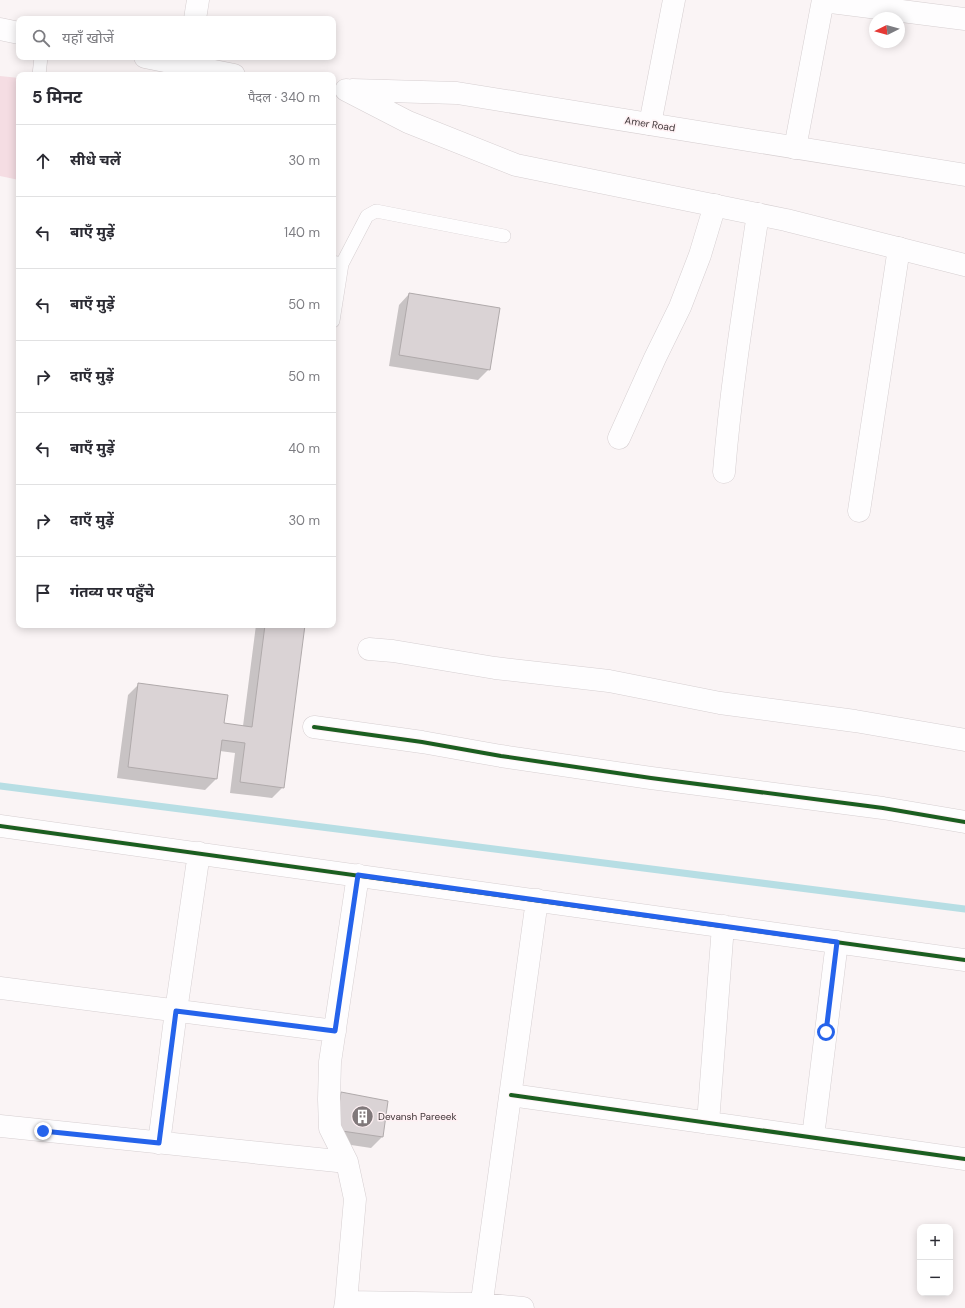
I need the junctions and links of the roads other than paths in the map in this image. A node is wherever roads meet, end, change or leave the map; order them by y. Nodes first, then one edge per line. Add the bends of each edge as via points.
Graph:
1 (198, 0) edge
2 (674, 0) edge
3 (823, 1) edge
4 (195, 16) edge
5 (965, 19) edge
6 (0, 29) edge
7 (16, 32) edge
8 (41, 60) edge
9 (177, 60) edge
10 (188, 61) edge
11 (39, 72) edge
12 (224, 72) edge
13 (340, 89) edge
14 (650, 124) junction
15 (795, 148) junction
16 (965, 175) edge
17 (715, 205) junction
18 (758, 214) junction
19 (504, 236) dead end
20 (899, 248) junction
21 (338, 263) edge
22 (965, 265) edge
23 (336, 286) edge
24 (619, 438) dead end
25 (724, 472) dead end
26 (859, 511) dead end
27 (369, 649) dead end
28 (314, 727) dead end
29 (965, 740) edge
30 (965, 822) edge
31 (0, 826) edge
32 (199, 853) junction
33 (358, 875) junction
34 (537, 900) junction
35 (723, 926) junction
36 (837, 942) junction
37 (965, 960) edge
38 (0, 988) edge
39 (176, 1011) junction
40 (335, 1031) junction
41 (510, 1095) junction
42 (708, 1123) junction
43 (0, 1126) edge
44 (813, 1137) junction
45 (159, 1143) junction
46 (965, 1159) edge
47 (347, 1162) junction
48 (346, 1305) edge
49 (481, 1306) edge
50 (523, 1308) edge

1 - 4 street
2 - 14 street
3 - 5 street
3 - 15 street
6 - 7 street
8 - 11 lane
9 - 10 street
10 - 12 street
13 - 14 street, Amer Road via 457,93
13 - 17 street via 408,122 516,165
14 - 15 street, Amer Road
15 - 16 street, Amer Road
17 - 18 street
17 - 24 street via 700,255 680,307
18 - 20 street
18 - 25 street via 738,345
19 - 21 lane via 376,210 367,216
20 - 22 street
20 - 26 street
21 - 23 lane
27 - 29 street via 494,668 609,681 720,703 855,721
28 - 30 street via 643,777 883,808
31 - 32 street
32 - 33 street
32 - 39 street
33 - 34 street
33 - 40 street
34 - 35 street
34 - 41 street
35 - 36 street
35 - 42 street
36 - 37 street
36 - 44 street
38 - 39 street
39 - 40 street
39 - 45 street
40 - 47 street via 330,1062 330,1128
41 - 42 street
41 - 49 street
42 - 44 street
43 - 45 street
44 - 46 street
45 - 47 street
47 - 48 street via 355,1199
48 - 49 street
49 - 50 street

